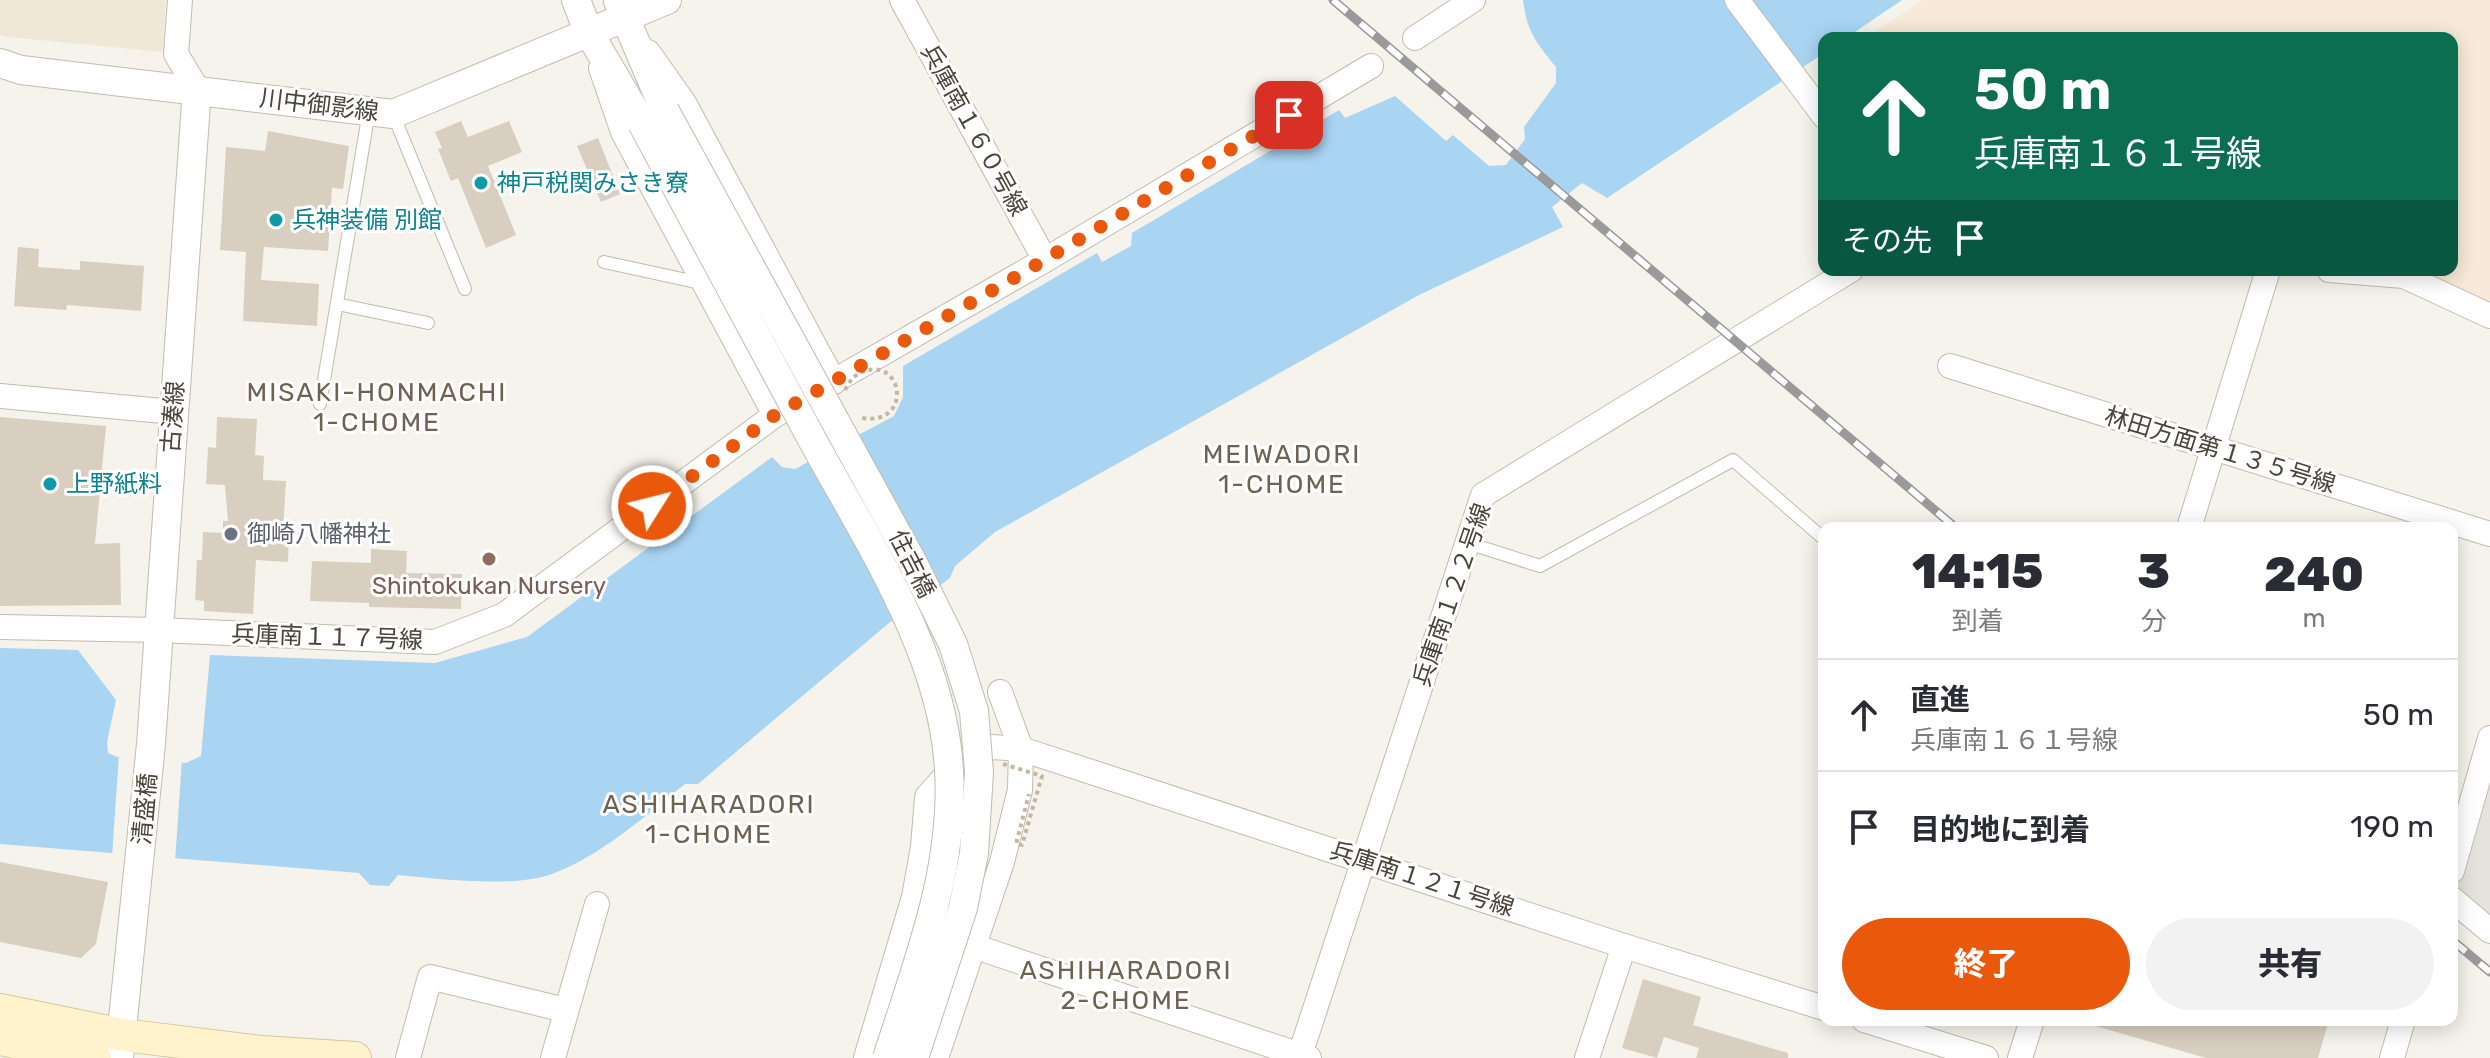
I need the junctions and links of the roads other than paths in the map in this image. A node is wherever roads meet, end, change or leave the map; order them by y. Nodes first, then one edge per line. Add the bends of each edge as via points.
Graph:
1 (180, 0) edge
2 (576, 0) edge
3 (667, 0) edge
4 (902, 0) edge
5 (1473, 0) edge
6 (1737, 0) edge
7 (621, 8) edge
8 (588, 31) junction
9 (1415, 38) dead end
10 (0, 63) edge
11 (1371, 66) dead end
12 (197, 89) junction
13 (1818, 108) edge
14 (381, 112) junction
15 (653, 117) junction
16 (1045, 260) junction
17 (604, 262) dead end
18 (1841, 276) edge
19 (2266, 276) edge
20 (2404, 276) edge
21 (705, 284) junction
22 (465, 289) dead end
23 (337, 304) junction
24 (2490, 316) edge
25 (428, 323) dead end
26 (1950, 366) dead end
27 (834, 382) junction
28 (0, 396) edge
29 (320, 404) dead end
30 (174, 412) junction
31 (775, 415) junction
32 (2212, 447) junction
33 (2191, 522) edge
34 (2452, 522) edge
35 (2458, 524) edge
36 (1818, 534) edge
37 (2490, 534) edge
38 (1468, 543) junction
39 (0, 627) edge
40 (159, 630) junction
41 (1000, 692) dead end
42 (2490, 738) edge
43 (151, 744) joint
44 (1011, 756) junction
45 (2458, 847) edge
46 (1364, 860) junction
47 (597, 904) dead end
48 (2458, 904) edge
49 (2490, 931) edge
50 (973, 946) junction
51 (1624, 946) junction
52 (1818, 1006) edge
53 (0, 1010) edge
54 (565, 1010) junction
55 (1883, 1026) edge
56 (2030, 1026) edge
57 (2401, 1026) edge
58 (0, 1039) edge
59 (121, 1046) edge
60 (1303, 1057) edge
61 (95, 1058) edge
62 (355, 1058) edge
63 (408, 1058) edge
64 (553, 1058) edge
65 (866, 1058) edge
66 (887, 1058) edge
67 (914, 1058) edge
68 (936, 1058) edge
69 (1587, 1058) edge
70 (1986, 1058) edge
71 (2020, 1058) edge
72 (2392, 1058) edge

1 - 12 street via 176,54
2 - 8 street
3 - 7 street, 川中御影線
4 - 16 street, 兵庫南１６０号線
5 - 9 street
6 - 13 street
7 - 8 street, 川中御影線
7 - 15 street
7 - 27 street via 684,103
8 - 14 street, 川中御影線
8 - 15 street
8 - 21 street via 623,132
10 - 12 street, 川中御影線 via 21,70
11 - 16 street, 兵庫南１１７号線
12 - 14 street, 川中御影線
12 - 30 street, 古湊線
14 - 22 lane
14 - 23 lane
15 - 66 street, 住吉橋, bridge via 886,575 923,654 942,712 950,771 946,846 936,903
15 - 67 street, 住吉橋, bridge via 913,563 953,644 974,711 979,772 974,853 963,908
16 - 27 street, 兵庫南１１７号線
17 - 21 lane
18 - 38 street, 兵庫南１２２号線 via 1483,495
19 - 32 street
20 - 24 street
21 - 31 street
23 - 25 lane
23 - 29 lane
26 - 32 street, 林田方面第１３５号線
27 - 31 street, 兵庫南１１７号線
28 - 30 street
30 - 40 street, 古湊線
31 - 40 street, 兵庫南１１７号線 via 504,615 435,642
32 - 33 street
32 - 34 street, 林田方面第１３５号線
35 - 37 street, 林田方面第１３５号線
36 - 38 lane via 1733,460 1540,566
38 - 46 street, 兵庫南１２２号線
39 - 40 street, 兵庫南１１７号線
40 - 43 street, 古湊線
41 - 44 street
42 - 45 street
43 - 59 street, 清盛橋
44 - 46 street, 兵庫南１２１号線
44 - 50 street via 1020,790
44 - 65 street via 992,747 957,763 927,797 914,897
46 - 51 street, 兵庫南１２１号線
46 - 60 street, 兵庫南１２２号線
47 - 54 street
48 - 49 street
50 - 60 street
50 - 68 street
51 - 52 street, 兵庫南１２１号線
51 - 69 street
53 - 59 main road
54 - 63 street via 430,977
54 - 64 street
55 - 70 street
56 - 71 street
57 - 72 street
58 - 61 main road
59 - 62 main road

